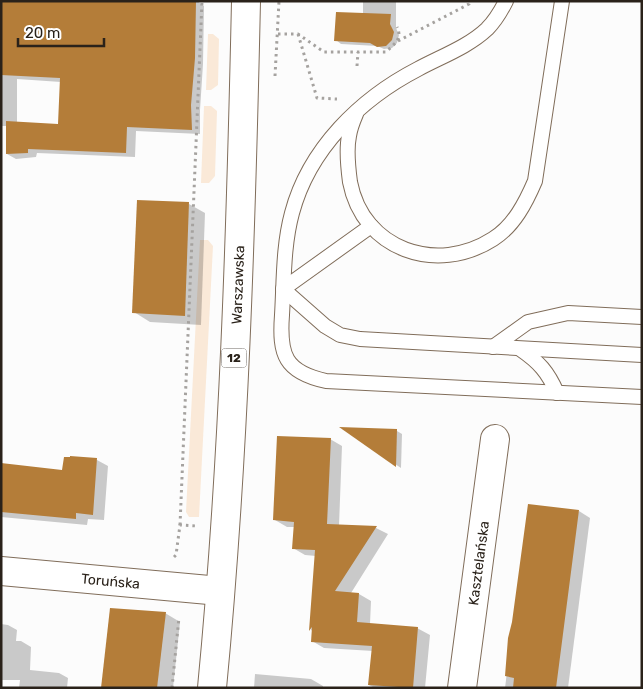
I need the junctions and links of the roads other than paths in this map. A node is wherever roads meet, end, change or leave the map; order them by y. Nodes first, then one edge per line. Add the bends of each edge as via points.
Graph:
1 (246, 1) edge
2 (506, 1) edge
3 (562, 1) edge
4 (357, 111) junction
5 (371, 226) junction
6 (283, 289) junction
7 (642, 317) edge
8 (493, 347) junction
9 (519, 349) junction
10 (642, 355) edge
11 (557, 393) junction
12 (642, 397) edge
13 (496, 438) dead end
14 (1, 571) edge
15 (220, 591) junction
16 (212, 688) edge
17 (462, 688) edge

1 - 15 main road, Warszawska / 12 via 238,273
2 - 4 lane via 481,34 398,80
3 - 5 lane via 535,180 527,200 513,220 495,238 476,248 446,255 408,251 386,240
4 - 5 lane via 348,137 348,168 352,192
4 - 6 lane via 317,156 300,187 291,215
5 - 6 lane
6 - 8 lane via 340,336
6 - 11 lane via 282,350 289,362 311,377
7 - 8 lane via 568,313 528,322
8 - 9 lane
9 - 10 lane
9 - 11 lane via 550,376
11 - 12 lane
13 - 17 main road, Kasztelańska
14 - 15 main road, Toruńska
15 - 16 main road, Warszawska / 12

